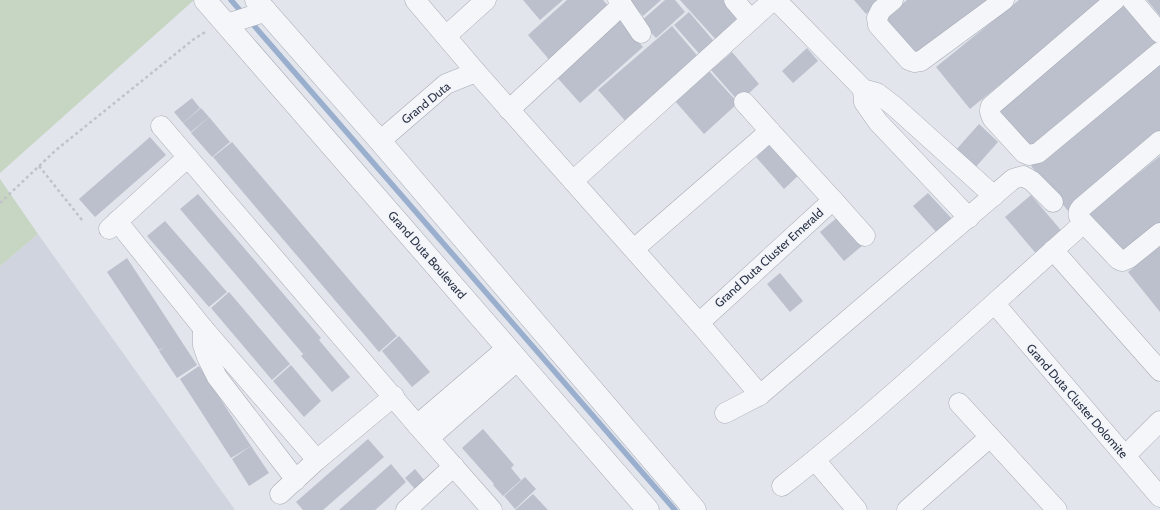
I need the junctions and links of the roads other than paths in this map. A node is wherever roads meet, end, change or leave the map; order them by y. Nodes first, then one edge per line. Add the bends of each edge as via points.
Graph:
1 (205, 0) edge
2 (416, 0) edge
3 (486, 0) edge
4 (734, 0) edge
5 (773, 0) edge
6 (776, 0) edge
7 (1004, 0) edge
8 (1115, 0) edge
9 (1132, 0) edge
10 (620, 2) edge
11 (887, 5) edge
12 (249, 14) edge
13 (751, 20) junction
14 (641, 33) dead end
15 (1160, 33) edge
16 (446, 36) junction
17 (1160, 52) edge
18 (476, 72) junction
19 (863, 89) junction
20 (744, 102) dead end
21 (509, 110) junction
22 (161, 126) dead end
23 (770, 131) junction
24 (380, 141) junction
25 (1160, 142) edge
26 (188, 157) junction
27 (573, 181) junction
28 (994, 196) junction
29 (833, 200) junction
30 (1053, 202) dead end
31 (969, 218) junction
32 (1076, 230) dead end
33 (1160, 233) edge
34 (865, 236) dead end
35 (634, 249) junction
36 (1053, 250) junction
37 (995, 304) junction
38 (699, 323) junction
39 (203, 328) junction
40 (512, 354) junction
41 (1160, 371) edge
42 (760, 395) junction
43 (394, 396) junction
44 (959, 403) dead end
45 (725, 413) dead end
46 (1160, 421) edge
47 (423, 431) junction
48 (990, 437) junction
49 (1124, 456) junction
50 (317, 460) junction
51 (815, 460) junction
52 (454, 466) junction
53 (296, 480) junction
54 (782, 486) dead end
55 (280, 494) dead end
56 (1160, 497) edge
57 (689, 508) edge
58 (1056, 509) edge
59 (406, 510) edge
60 (492, 510) edge
61 (648, 510) edge
62 (857, 510) edge
63 (907, 510) edge

1 - 12 street, Grand Duta Boulevard
2 - 16 street
3 - 16 street
4 - 13 street
5 - 13 street
6 - 19 street
7 - 11 street via 921,61 914,62 909,60 878,26 877,18
8 - 17 street via 991,106 990,115 993,119 1024,153 1038,153
9 - 15 street
10 - 14 street
10 - 21 street
12 - 24 street, Grand Duta Boulevard
12 - 40 street, Grand Duta Boulevard
13 - 27 street
16 - 18 street
18 - 21 street
18 - 24 street, Grand Duta via 446,84
19 - 28 street via 877,93 894,106
19 - 31 street via 864,102 878,122
20 - 23 street, Grand Duta Cluster Emerald
21 - 27 street
22 - 26 street
23 - 29 street, Grand Duta Cluster Emerald
23 - 35 street
24 - 57 street, Grand Duta Boulevard
25 - 33 street via 1081,208 1078,215 1118,260 1122,261
26 - 39 street via 113,225
26 - 43 street
27 - 35 street
28 - 30 street via 1013,179 1023,176 1032,181
28 - 31 street
29 - 34 street
29 - 38 street, Grand Duta Cluster Emerald
31 - 42 street
32 - 36 street
35 - 38 street
36 - 37 street
36 - 41 street
37 - 49 street, Grand Duta Cluster Dolomite
37 - 51 street
38 - 42 street
39 - 50 street
39 - 53 street via 203,345 217,377
40 - 47 street
40 - 61 street, Grand Duta Boulevard
42 - 45 street
43 - 47 street
43 - 50 street
44 - 48 street
46 - 49 street
47 - 52 street
48 - 58 street
48 - 63 street
49 - 56 street, Grand Duta Cluster Dolomite
50 - 53 street
51 - 54 street
51 - 62 street
52 - 59 street
52 - 60 street
53 - 55 street

